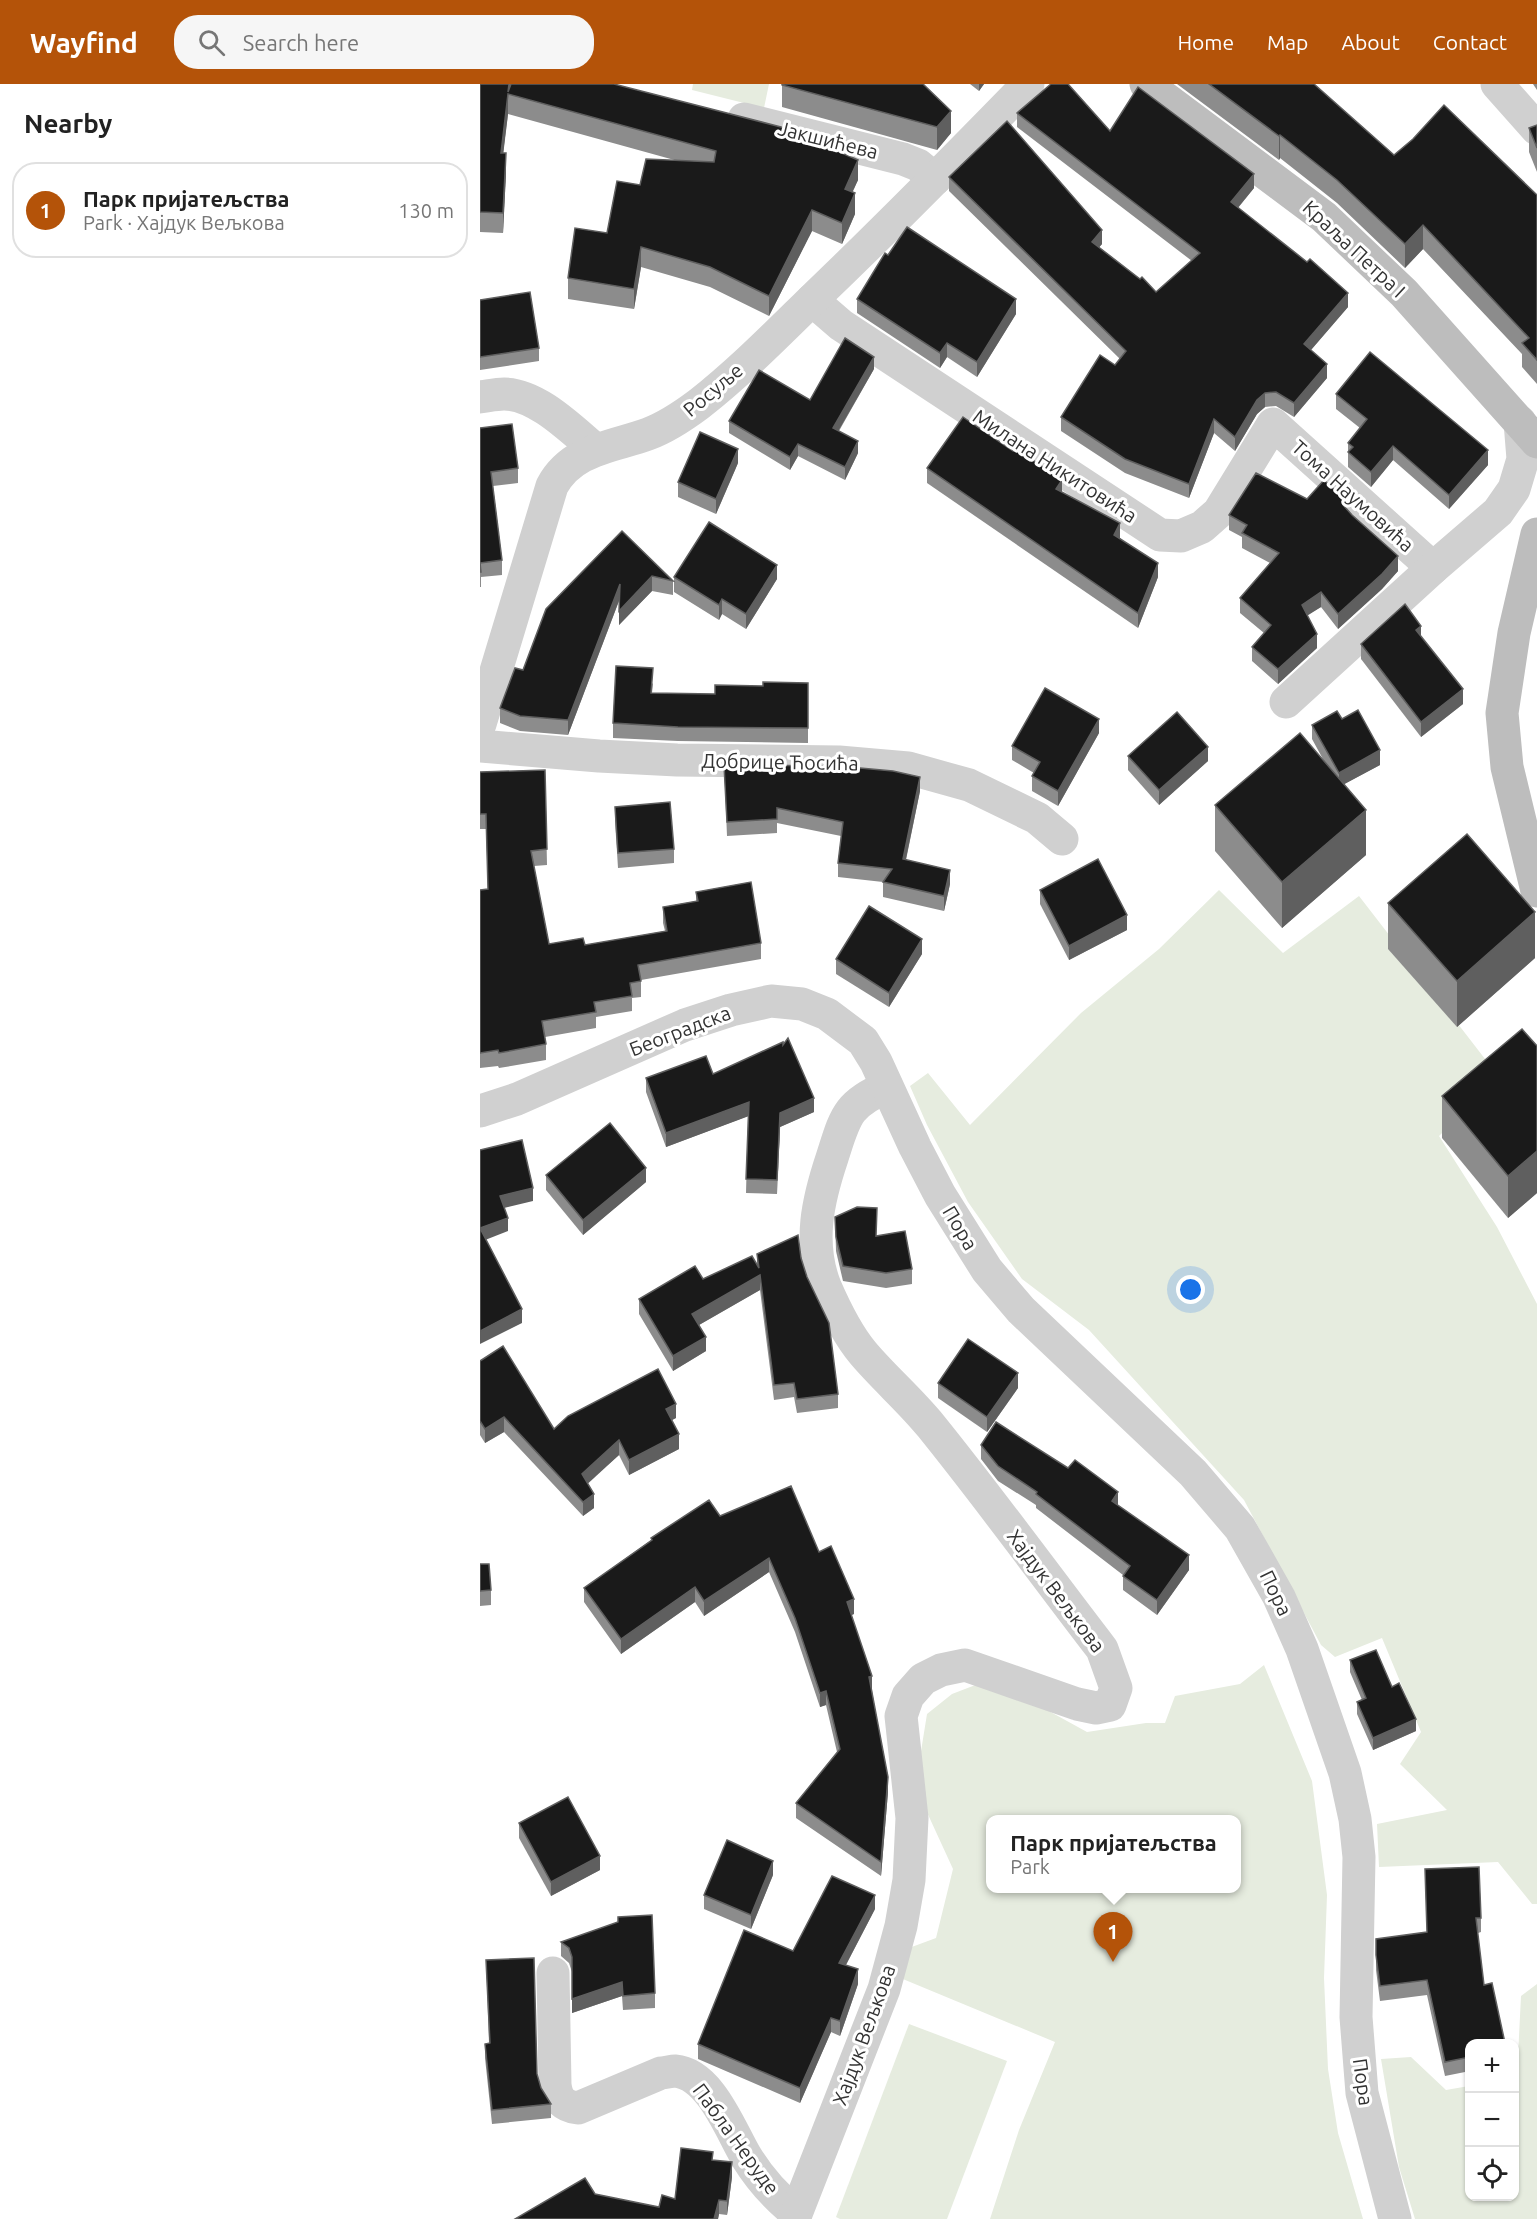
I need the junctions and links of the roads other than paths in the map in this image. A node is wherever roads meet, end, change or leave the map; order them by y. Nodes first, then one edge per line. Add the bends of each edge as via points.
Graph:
1 (1028, 84) edge
2 (1146, 84) edge
3 (1497, 84) edge
4 (716, 112) edge
5 (1537, 129) edge
6 (935, 180) junction
7 (812, 300) junction
8 (480, 397) edge
9 (1273, 424) joint
10 (1528, 432) edge
11 (596, 450) junction
12 (1537, 534) edge
13 (1433, 568) junction
14 (1286, 702) dead end
15 (480, 724) edge
16 (480, 747) edge
17 (1062, 839) dead end
18 (1537, 891) edge
19 (887, 1087) junction
20 (480, 1111) edge
21 (553, 1973) dead end
22 (795, 2216) edge
23 (1395, 2219) edge

1 - 6 street, Росуље
2 - 10 main road, Краља Петра I via 1324,217 1404,293
3 - 5 street
4 - 6 street, Јакшићева via 903,159 918,165
6 - 7 street, Росуље
7 - 9 street, Милана Никитовића via 841,325 1160,535 1181,536 1202,527 1219,512
7 - 11 street, Росуље via 734,375 684,415 648,434
8 - 11 street via 505,394 532,402 560,419
9 - 13 street, Тома Наумовића
10 - 13 street, Тома Наумовића via 1514,489 1498,512
11 - 15 street, Росуље via 566,466 552,486
12 - 18 main road via 1514,633 1502,713 1507,767
13 - 14 street, Тома Наумовића
16 - 17 street, Добрице Ћосића via 632,758 839,762 908,768 969,785 1037,818
19 - 20 street, Београдска via 863,1041 848,1028 802,1004 771,1002 686,1025 517,1099
19 - 22 street, Хајдук Вељкова via 860,1100 851,1111 820,1194 817,1253 825,1285 862,1352 930,1425 1102,1649 1116,1688 1110,1705 1096,1708 965,1665 923,1679 908,1696 901,1716 912,1818 909,1880 901,1926 884,1989
19 - 23 street, Пора via 940,1195 987,1270 1021,1310 1219,1502 1261,1562 1302,1649 1345,1773 1355,1819 1359,1857 1356,2017 1362,2093
21 - 22 street, Пабла Неруде via 556,2096 578,2108 661,2073 675,2071 688,2075 702,2085 722,2111 760,2178

